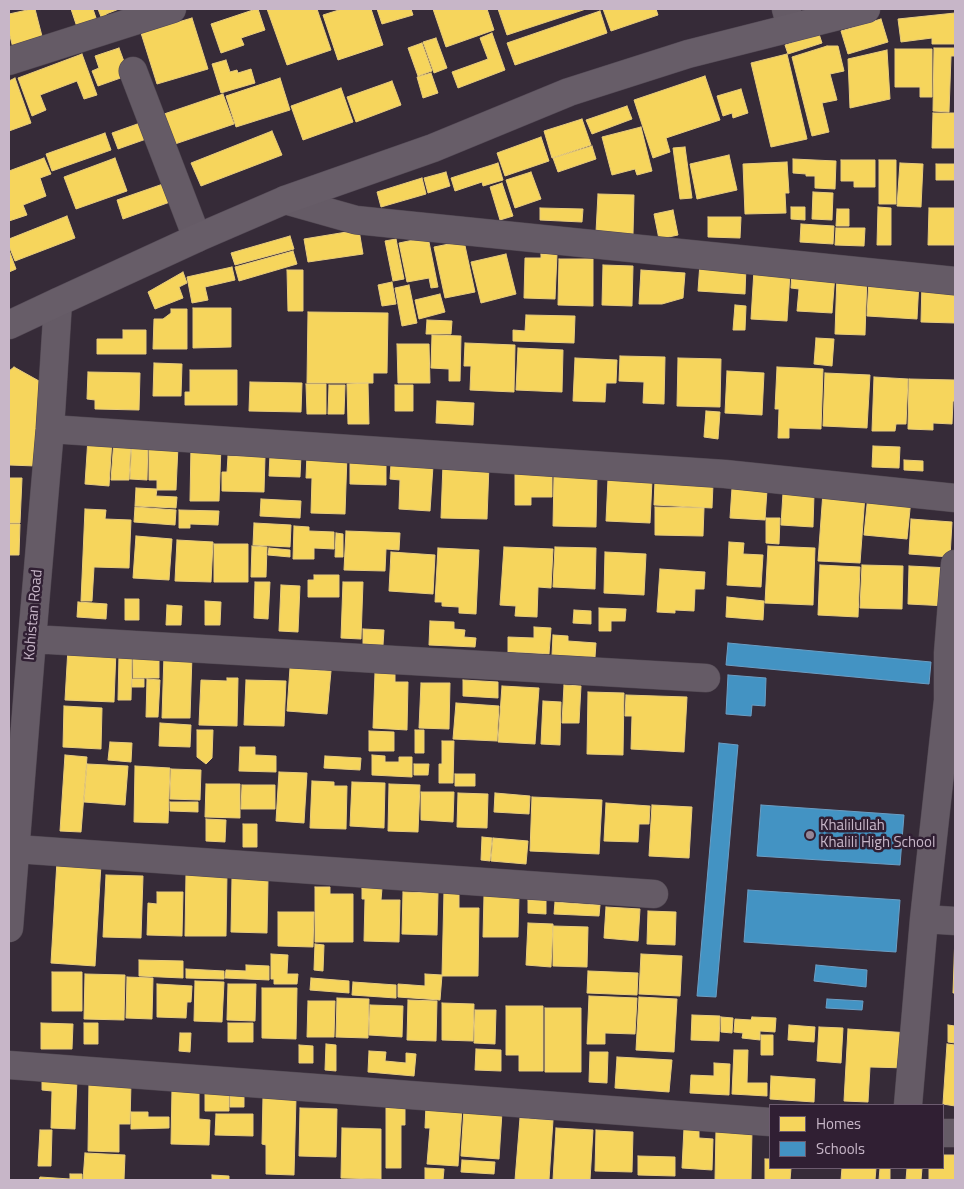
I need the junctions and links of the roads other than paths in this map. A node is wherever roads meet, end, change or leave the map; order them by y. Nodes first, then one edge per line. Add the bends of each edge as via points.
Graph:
1 (172, 9) edge
2 (866, 9) edge
3 (139, 14) edge
4 (789, 18) edge
5 (9, 61) edge
6 (133, 71) dead end
7 (285, 200) junction
8 (197, 238) junction
9 (955, 281) edge
10 (58, 302) junction
11 (9, 326) edge
12 (50, 429) junction
13 (955, 498) edge
14 (955, 564) edge
15 (32, 639) junction
16 (706, 678) dead end
17 (952, 700) edge
18 (17, 736) edge
19 (16, 849) junction
20 (654, 894) dead end
21 (924, 919) junction
22 (955, 921) edge
23 (9, 928) edge
24 (9, 1065) edge
25 (908, 1104) edge
26 (769, 1122) edge

1 - 3 street
2 - 4 main road
3 - 5 street
4 - 7 main road via 569,92 432,148
6 - 8 street
7 - 8 main road
7 - 9 street via 356,220
8 - 10 main road
10 - 11 main road
10 - 12 street, Kohistan Road
12 - 13 street via 724,474
12 - 15 street, Kohistan Road
14 - 17 street via 948,653
15 - 16 street
15 - 18 street, Kohistan Road
17 - 21 street
18 - 19 street, Kohistan Road
19 - 20 street
19 - 23 street, Kohistan Road
21 - 22 street
21 - 25 street
24 - 26 street

